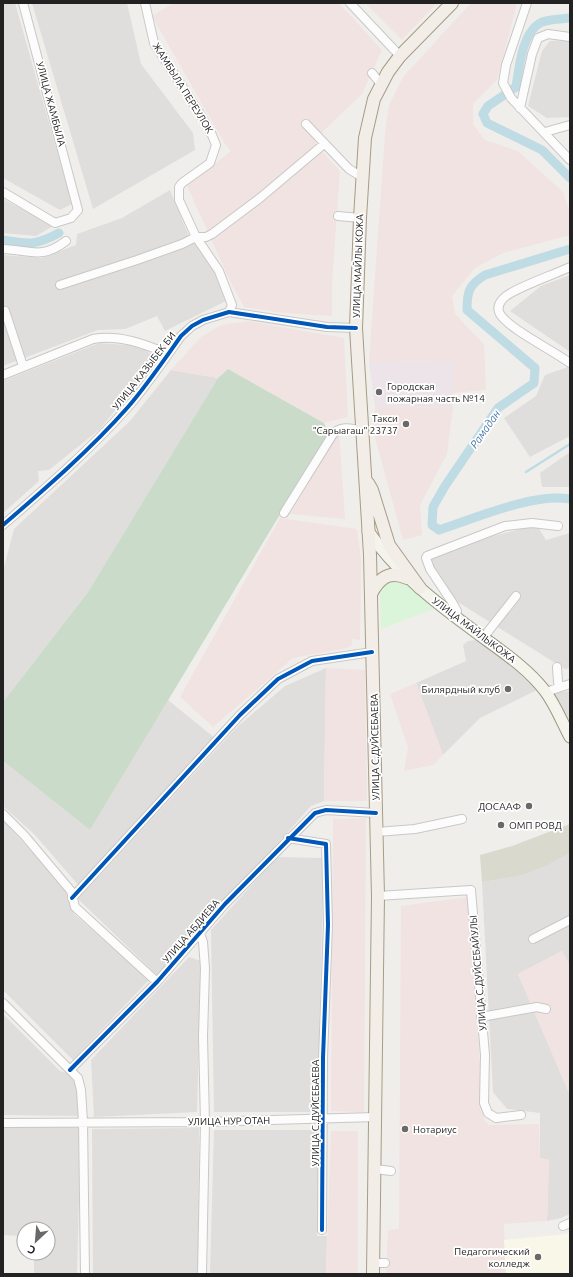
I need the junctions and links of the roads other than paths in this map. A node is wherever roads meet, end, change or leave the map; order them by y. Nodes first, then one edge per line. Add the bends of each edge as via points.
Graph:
1 (23, 3) edge
2 (145, 3) edge
3 (350, 3) edge
4 (452, 3) edge
5 (527, 3) edge
6 (570, 37) edge
7 (400, 56) junction
8 (372, 73) dead end
9 (381, 84) junction
10 (520, 108) junction
11 (306, 124) dead end
12 (570, 125) edge
13 (545, 132) junction
14 (324, 144) junction
15 (570, 160) edge
16 (362, 177) junction
17 (3, 192) edge
18 (338, 216) dead end
19 (360, 218) junction
20 (196, 237) junction
21 (66, 241) dead end
22 (3, 249) edge
23 (570, 268) edge
24 (60, 285) dead end
25 (3, 312) edge
26 (229, 312) junction
27 (356, 328) junction
28 (168, 354) junction
29 (570, 363) edge
30 (23, 366) junction
31 (3, 374) edge
32 (362, 430) junction
33 (365, 476) junction
34 (284, 513) dead end
35 (3, 525) edge
36 (558, 526) dead end
37 (368, 531) junction
38 (408, 578) junction
39 (420, 588) junction
40 (371, 594) junction
41 (516, 596) dead end
42 (455, 617) junction
43 (484, 638) junction
44 (372, 652) junction
45 (557, 667) dead end
46 (570, 684) edge
47 (560, 687) junction
48 (546, 692) junction
49 (570, 737) edge
50 (376, 812) junction
51 (3, 814) edge
52 (462, 819) dead end
53 (377, 832) junction
54 (288, 838) junction
55 (378, 896) junction
56 (72, 898) junction
57 (570, 920) edge
58 (200, 934) junction
59 (533, 938) dead end
60 (157, 982) junction
61 (3, 1003) edge
62 (546, 1009) dead end
63 (481, 1017) junction
64 (70, 1070) junction
65 (521, 1115) dead end
66 (376, 1117) junction
67 (324, 1119) junction
68 (83, 1121) junction
69 (3, 1122) edge
70 (205, 1122) junction
71 (375, 1169) junction
72 (391, 1171) dead end
73 (322, 1230) dead end
74 (377, 1266) edge
75 (85, 1274) edge
76 (202, 1274) edge

1 - 17 street, УЛИЦА ЖАМБЫЛА via 78,210 71,218 56,223
2 - 20 street, ЖАМБЫЛА ПЕРЕУЛОК via 154,43 200,114 216,145 210,163 179,187 179,200
3 - 7 street
4 - 7 main road, УЛИЦА МАЙЛЫ КОЖА
5 - 10 street via 503,74 505,89
6 - 10 street via 548,34 538,38
7 - 9 main road, УЛИЦА МАЙЛЫ КОЖА
8 - 9 street
9 - 16 main road, УЛИЦА МАЙЛЫ КОЖА via 374,99 365,138
10 - 13 street
11 - 14 street
12 - 13 street
13 - 15 street
14 - 16 street via 349,169
14 - 20 street via 229,222 206,237
16 - 19 main road, УЛИЦА МАЙЛЫ КОЖА
18 - 19 street
19 - 27 main road, УЛИЦА МАЙЛЫ КОЖА
20 - 24 street via 137,260
20 - 26 street, ЖАМБЫЛА ПЕРЕУЛОК via 219,271 232,305
21 - 22 street via 39,254
23 - 29 street via 515,291 501,301 499,306 502,316 517,330
25 - 30 street via 5,311
26 - 27 street, УЛИЦА КАЗЫБЕК БИ via 327,327
26 - 28 street, УЛИЦА КАЗЫБЕК БИ via 215,315 192,326
27 - 32 main road, УЛИЦА МАЙЛЫ КОЖА
28 - 30 street via 136,342 103,337
28 - 35 street, УЛИЦА КАЗЫБЕК БИ via 128,407 101,435
30 - 31 street
32 - 33 main road, УЛИЦА МАЙЛЫ КОЖА
32 - 34 street via 343,428 333,434
33 - 37 main road, УЛИЦА МАЙЛЫ КОЖА
33 - 39 main road via 372,490 389,545
36 - 42 street via 532,523 505,526 428,556 426,558 430,569 457,611
37 - 38 street, УЛИЦА МАЙЛЫКОЖА via 380,549
37 - 40 main road, УЛИЦА С.ДУЙСЕБАЕВА
38 - 39 street, УЛИЦА МАЙЛЫКОЖА
38 - 40 main road via 397,575 383,577 377,582
39 - 42 street, УЛИЦА МАЙЛЫКОЖА
40 - 44 main road, УЛИЦА С.ДУЙСЕБАЕВА
41 - 43 street
42 - 43 street, УЛИЦА МАЙЛЫКОЖА
43 - 48 street, УЛИЦА МАЙЛЫКОЖА via 518,663
44 - 50 main road, УЛИЦА С.ДУЙСЕБАЕВА
44 - 56 street via 312,661 278,679 240,715
45 - 47 street
46 - 47 street
47 - 48 street
48 - 49 street, УЛИЦА МАЙЛЫКОЖА
50 - 53 main road, УЛИЦА С.ДУЙСЕБАЕВА
50 - 54 street, УЛИЦА АБДИЕВА via 326,810 314,813
51 - 56 street via 71,891
52 - 53 street via 438,821 415,829
53 - 55 main road, УЛИЦА С.ДУЙСЕБАЕВА
54 - 58 street, УЛИЦА АБДИЕВА
54 - 67 street, УЛИЦА С.ДУЙСЕБАЕВА via 326,844 328,925 323,1058
55 - 63 street, УЛИЦА С.ДУЙСЕБАЙУЛЫ via 471,890
55 - 66 main road, УЛИЦА С.ДУЙСЕБАЕВА
56 - 60 street via 75,907
57 - 59 street
58 - 60 street, УЛИЦА АБДИЕВА
58 - 70 street, УЛИЦА АБДИЕВА via 205,968
60 - 64 street, УЛИЦА АБДИЕВА
61 - 64 street
62 - 63 street via 537,1007
63 - 65 street, УЛИЦА С.ДУЙСЕБАЙУЛЫ via 485,1055 484,1102 488,1113 496,1118
64 - 68 street via 80,1084
66 - 67 street, УЛИЦА НУР ОТАН
66 - 71 main road, УЛИЦА С.ДУЙСЕБАЕВА
67 - 70 street, УЛИЦА НУР ОТАН
67 - 73 street, УЛИЦА С.ДУЙСЕБАЕВА
68 - 69 street, УЛИЦА НУР ОТАН
68 - 70 street, УЛИЦА НУР ОТАН
68 - 75 street
70 - 76 street, УЛИЦА АБДИЕВА
71 - 72 street
71 - 74 main road, УЛИЦА С.ДУЙСЕБАЕВА

